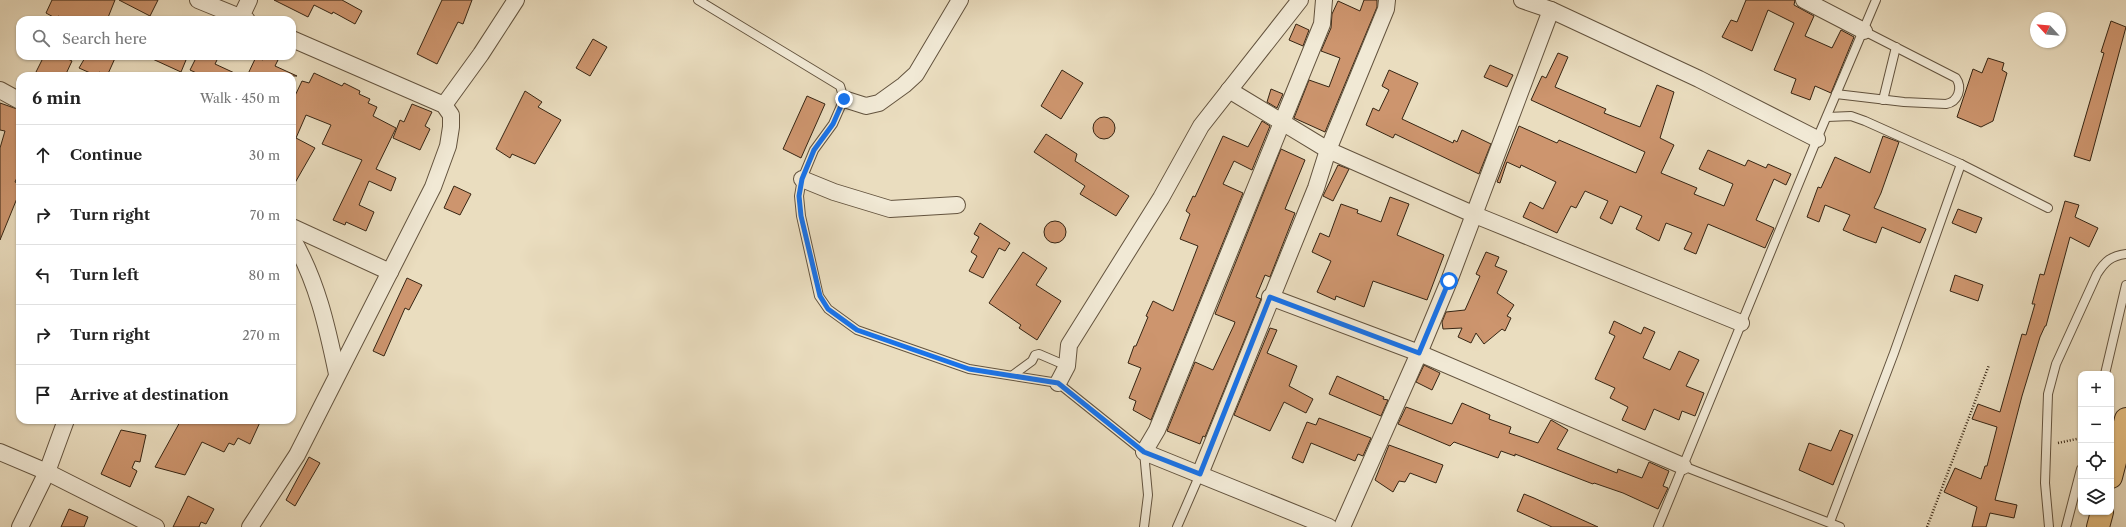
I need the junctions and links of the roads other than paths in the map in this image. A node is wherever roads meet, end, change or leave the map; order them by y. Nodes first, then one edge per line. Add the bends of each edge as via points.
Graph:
1 (198, 0) edge
2 (249, 0) edge
3 (516, 0) edge
4 (698, 0) edge
5 (960, 0) edge
6 (1300, 0) edge
7 (1324, 0) edge
8 (1388, 0) edge
9 (1522, 0) edge
10 (1804, 0) edge
11 (1876, 0) edge
12 (1551, 10) junction
13 (237, 16) edge
14 (245, 16) edge
15 (1864, 31) junction
16 (296, 41) edge
17 (1896, 47) junction
18 (0, 90) edge
19 (1229, 90) junction
20 (1836, 94) junction
21 (16, 99) edge
22 (844, 99) junction
23 (1883, 100) junction
24 (444, 104) junction
25 (1827, 117) junction
26 (1282, 122) junction
27 (1817, 139) junction
28 (1328, 150) junction
29 (1961, 164) junction
30 (802, 179) junction
31 (957, 205) dead end
32 (2048, 208) dead end
33 (1475, 215) junction
34 (296, 229) edge
35 (296, 246) edge
36 (2126, 254) edge
37 (390, 272) junction
38 (2126, 285) edge
39 (1270, 297) junction
40 (1741, 324) junction
41 (1419, 353) junction
42 (1067, 366) junction
43 (2106, 371) edge
44 (337, 374) junction
45 (1013, 375) junction
46 (1058, 383) junction
47 (2126, 419) edge
48 (65, 424) edge
49 (0, 452) edge
50 (1144, 452) junction
51 (2114, 465) edge
52 (1682, 466) junction
53 (47, 472) junction
54 (1200, 474) junction
55 (2078, 479) edge
56 (2101, 515) edge
57 (1830, 522) junction
58 (20, 527) edge
59 (156, 527) edge
60 (250, 527) edge
61 (1144, 527) edge
62 (1177, 527) edge
63 (1329, 527) edge
64 (1342, 527) edge
65 (1658, 527) edge
66 (1840, 527) edge
67 (2049, 527) edge
68 (2066, 527) edge
69 (2098, 527) edge

1 - 13 street
2 - 14 street
3 - 24 street
4 - 22 lane via 840,86
5 - 22 street via 916,74 904,85 879,103 866,106
6 - 19 street
7 - 26 street via 1322,24
8 - 28 street
9 - 12 street
10 - 15 street
11 - 15 lane
12 - 27 street via 1699,79
12 - 33 street
15 - 17 lane
15 - 20 lane
16 - 24 street
17 - 23 lane
17 - 23 lane via 1956,78 1960,89 1957,98 1946,104
18 - 21 street
19 - 26 street
19 - 42 street via 1201,126 1161,198 1069,346
20 - 23 lane
20 - 25 lane
22 - 30 lane via 833,124 814,150
24 - 37 street via 451,116 448,146 433,187
25 - 27 lane
25 - 29 lane via 1851,116
26 - 28 street
26 - 50 street via 1156,430
27 - 40 lane
28 - 33 street
28 - 39 street via 1316,188
29 - 32 lane
29 - 57 lane via 1894,353
30 - 31 street via 890,209
30 - 45 lane via 799,196 801,216 820,296 828,309 857,330 969,369
33 - 40 street
33 - 41 street
34 - 37 street
35 - 44 street via 315,285 326,320
36 - 67 lane via 2111,257 2104,262 2056,364 2048,394 2045,445
37 - 44 street
38 - 43 lane
39 - 41 street
39 - 54 street
40 - 52 lane
41 - 52 street
41 - 64 street
42 - 45 lane via 1039,354
42 - 46 street
44 - 60 street via 296,455
45 - 46 lane
46 - 50 lane
47 - 51 highway
48 - 53 street
49 - 53 street
50 - 54 street
50 - 61 lane via 1148,495
52 - 57 lane
52 - 65 lane
53 - 58 street
53 - 59 street
54 - 62 lane
54 - 63 street
55 - 68 lane
56 - 69 highway
57 - 66 lane

